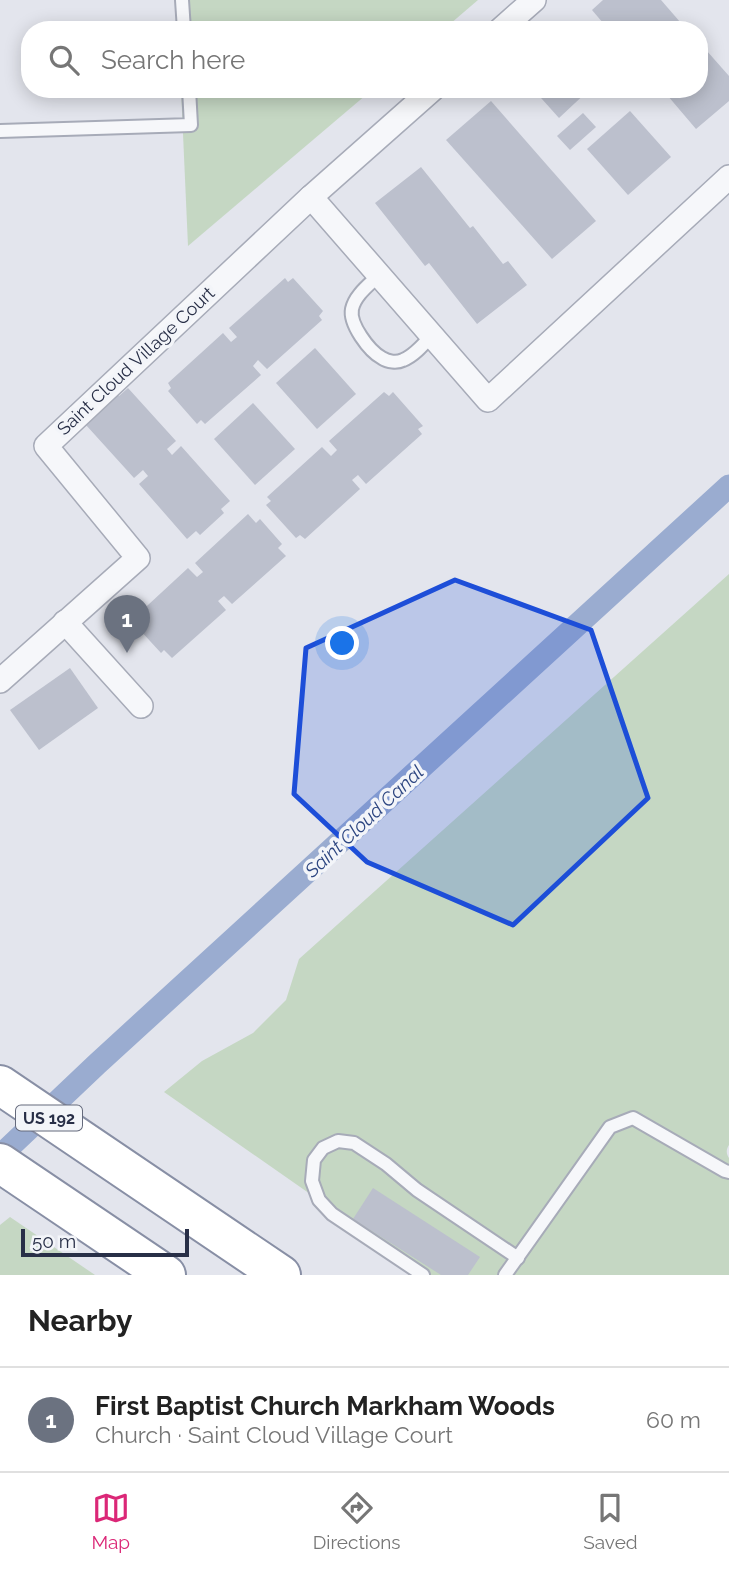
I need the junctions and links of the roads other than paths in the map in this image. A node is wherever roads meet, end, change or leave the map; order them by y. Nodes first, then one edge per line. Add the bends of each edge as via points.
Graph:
1 (182, 0) edge
2 (534, 0) edge
3 (183, 21) edge
4 (510, 21) edge
5 (190, 98) edge
6 (423, 98) edge
7 (0, 131) edge
8 (729, 177) edge
9 (311, 197) junction
10 (379, 275) junction
11 (432, 335) junction
12 (65, 622) junction
13 (0, 681) edge
14 (141, 706) dead end
15 (0, 1086) edge
16 (0, 1163) edge
17 (729, 1172) edge
18 (517, 1258) junction
19 (166, 1275) edge
20 (281, 1275) edge
21 (423, 1275) edge
22 (505, 1275) edge

1 - 3 lane
2 - 4 street
5 - 7 lane via 191,125
6 - 9 street, Saint Cloud Village Court
8 - 11 street via 488,400
9 - 10 street
9 - 12 street, Saint Cloud Village Court via 46,446 138,558
10 - 11 street
10 - 11 lane via 357,298 352,311 352,323 363,340 383,359 395,362 405,360
12 - 13 street, Saint Cloud Village Court
12 - 14 street
15 - 20 highway, US 192
16 - 19 highway
17 - 18 lane via 633,1118 610,1127
18 - 21 lane via 354,1143 338,1141 323,1148 314,1160 312,1181 319,1200
18 - 22 lane

